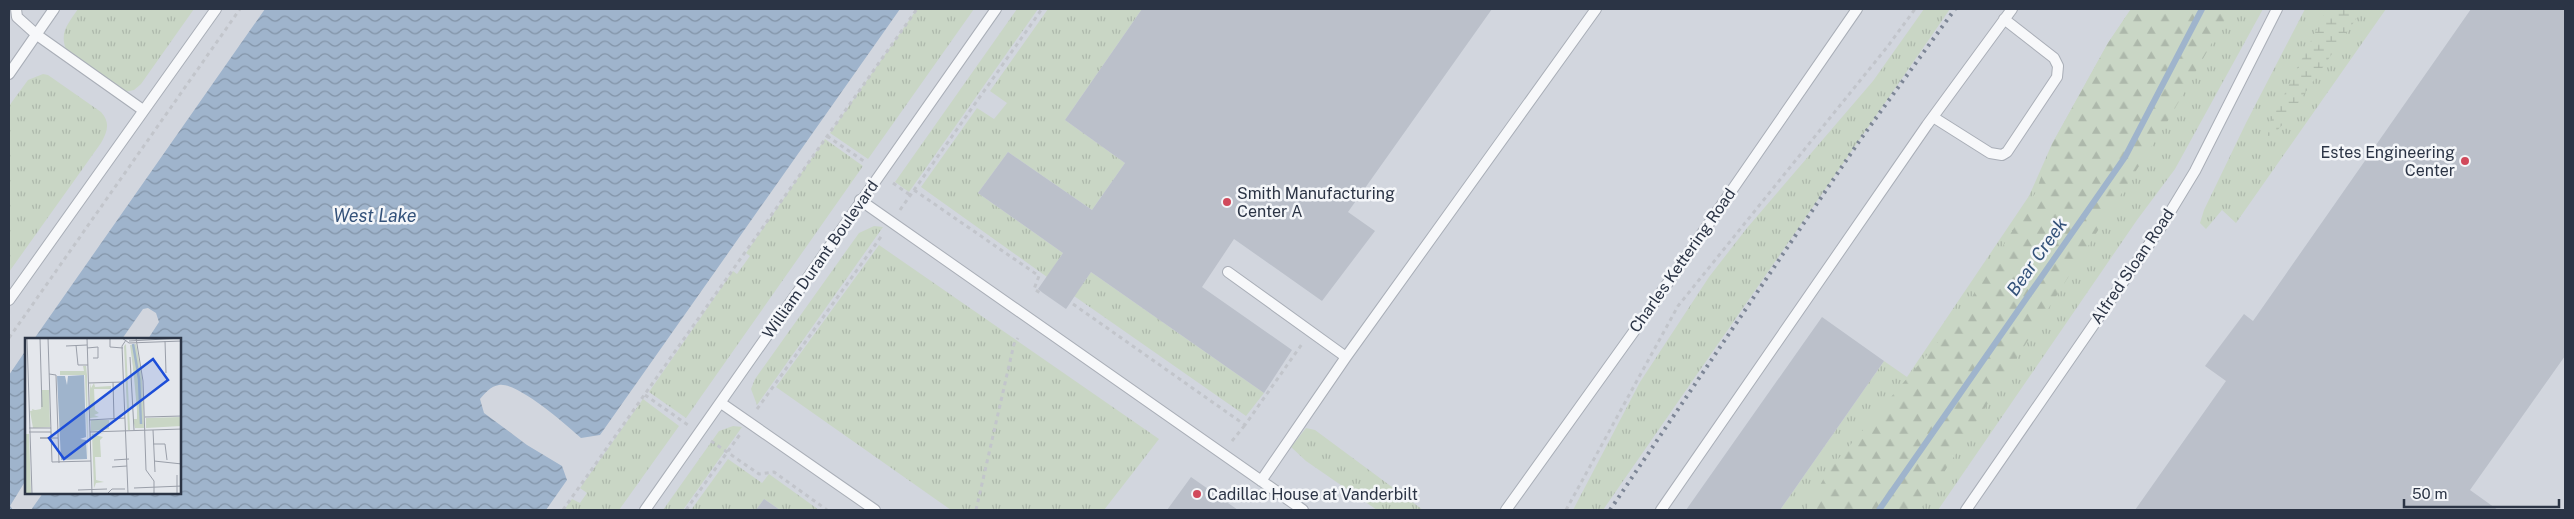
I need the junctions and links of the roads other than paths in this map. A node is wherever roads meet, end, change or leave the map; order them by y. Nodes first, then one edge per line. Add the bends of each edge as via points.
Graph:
1 (54, 9) edge
2 (216, 9) edge
3 (996, 9) edge
4 (1596, 9) edge
5 (1856, 9) edge
6 (2012, 9) edge
7 (2277, 9) edge
8 (14, 15) edge
9 (2004, 19) junction
10 (37, 35) junction
11 (9, 74) edge
12 (143, 110) junction
13 (1933, 117) junction
14 (860, 200) junction
15 (1228, 272) dead end
16 (9, 300) edge
17 (1346, 358) junction
18 (721, 403) junction
19 (1261, 481) junction
20 (645, 510) edge
21 (875, 510) edge
22 (1303, 510) edge
23 (1506, 510) edge
24 (1661, 510) edge
25 (1966, 510) edge

1 - 10 lane
2 - 12 lane
3 - 14 lane, William Durant Boulevard
4 - 17 lane
5 - 23 lane, Charles Kettering Road via 1645,316
6 - 9 lane
7 - 25 lane, Alfred Sloan Road via 2195,171 2166,219
8 - 10 lane
9 - 13 lane
9 - 13 lane via 2054,58 2058,66 2057,77 2007,152 2002,156 1990,153
10 - 11 lane
10 - 12 lane
12 - 16 lane
13 - 24 lane
14 - 18 lane, William Durant Boulevard
14 - 19 lane
15 - 17 lane
17 - 19 lane
18 - 20 lane, William Durant Boulevard
18 - 21 lane
19 - 22 lane

